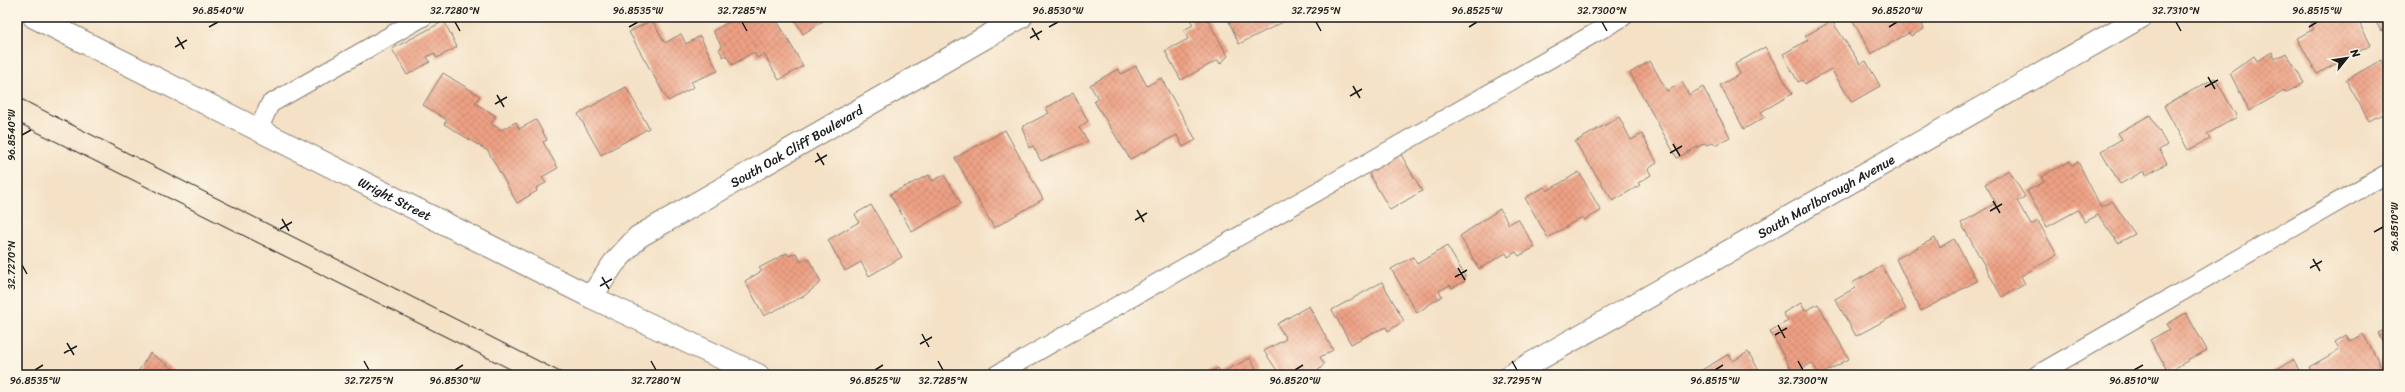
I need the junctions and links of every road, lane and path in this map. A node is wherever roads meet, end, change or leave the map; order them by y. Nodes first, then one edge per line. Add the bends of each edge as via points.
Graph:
1 (34, 17) edge
2 (423, 17) edge
3 (1021, 17) edge
4 (1623, 17) edge
5 (2140, 17) edge
6 (259, 128) junction
7 (2388, 173) edge
8 (591, 296) junction
9 (758, 375) edge
10 (996, 375) edge
11 (1511, 375) edge
12 (2036, 375) edge

1 - 6 street, Wright Street
2 - 6 lane via 270,104
3 - 8 street, South Oak Cliff Boulevard via 638,238 614,264
4 - 10 lane
5 - 11 street, South Marlborough Avenue
6 - 8 street, Wright Street
7 - 12 lane
8 - 9 street, Wright Street

